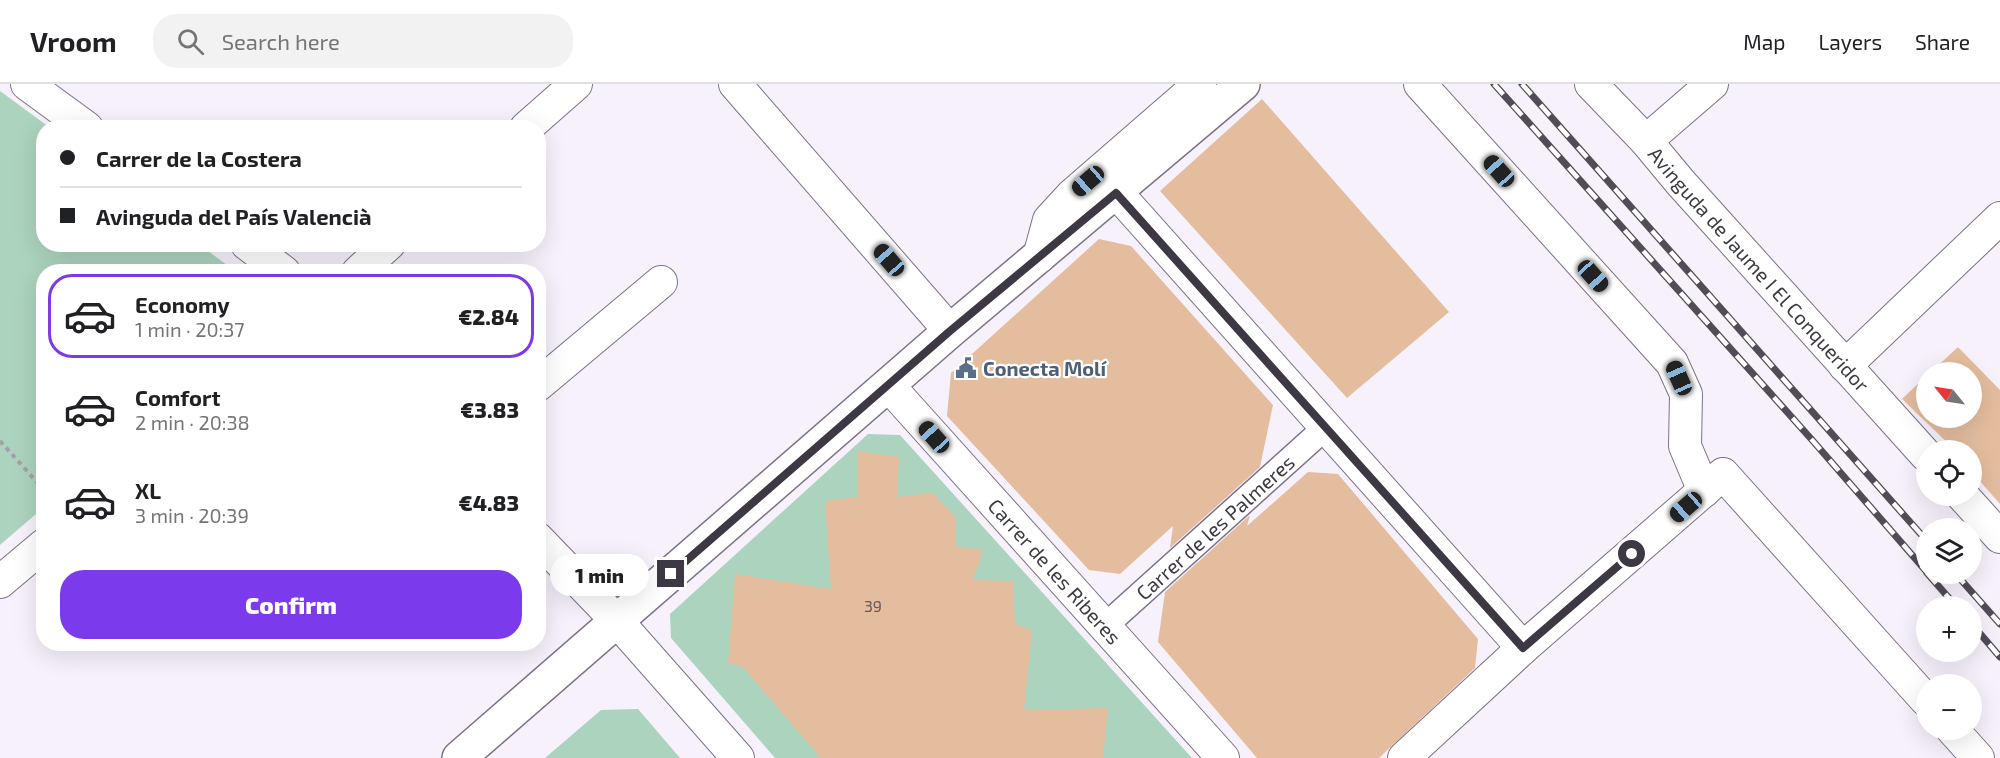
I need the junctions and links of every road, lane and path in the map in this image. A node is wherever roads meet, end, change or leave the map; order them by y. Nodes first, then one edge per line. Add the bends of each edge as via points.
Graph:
1 (27, 84) edge
2 (576, 84) edge
3 (735, 84) edge
4 (1200, 84) edge
5 (1244, 84) edge
6 (1420, 84) edge
7 (1591, 84) edge
8 (1712, 84) edge
9 (76, 120) edge
10 (535, 120) edge
11 (1646, 141) junction
12 (1116, 193) junction
13 (2000, 218) edge
14 (258, 252) edge
15 (380, 252) edge
16 (1039, 257) junction
17 (273, 264) edge
18 (367, 264) edge
19 (661, 282) dead end
20 (950, 331) junction
21 (1845, 366) junction
22 (546, 378) edge
23 (888, 386) junction
24 (1326, 427) junction
25 (0, 441) edge
26 (1916, 444) edge
27 (36, 481) edge
28 (1714, 482) junction
29 (1972, 506) edge
30 (2000, 537) edge
31 (546, 547) edge
32 (36, 552) edge
33 (0, 582) edge
34 (617, 621) junction
35 (1105, 626) junction
36 (1523, 648) junction
37 (1916, 690) edge
38 (1962, 740) edge
39 (459, 758) edge
40 (738, 758) edge
41 (1223, 758) edge
42 (1404, 758) edge
43 (1978, 758) edge

1 - 9 street
2 - 10 street
3 - 20 street
4 - 16 street via 1072,195 1050,220
5 - 12 street
6 - 28 street via 1672,363 1686,394 1685,446
7 - 11 street, Avinguda de Jaume I El Conqueridor
8 - 11 street
11 - 21 street, Avinguda de Jaume I El Conqueridor
12 - 16 street
12 - 24 street
13 - 21 street
14 - 17 street
15 - 18 street
16 - 20 street
19 - 22 street
20 - 23 street
21 - 26 street, Avinguda de Jaume I El Conqueridor
23 - 34 street
23 - 35 street, Carrer de les Riberes
24 - 35 street, Carrer de les Palmeres
24 - 36 street
25 - 27 path
28 - 36 street
28 - 37 street
29 - 30 street
31 - 34 street
32 - 33 street
34 - 39 street
34 - 40 street
35 - 41 street, Carrer de les Riberes
36 - 42 street
38 - 43 street

